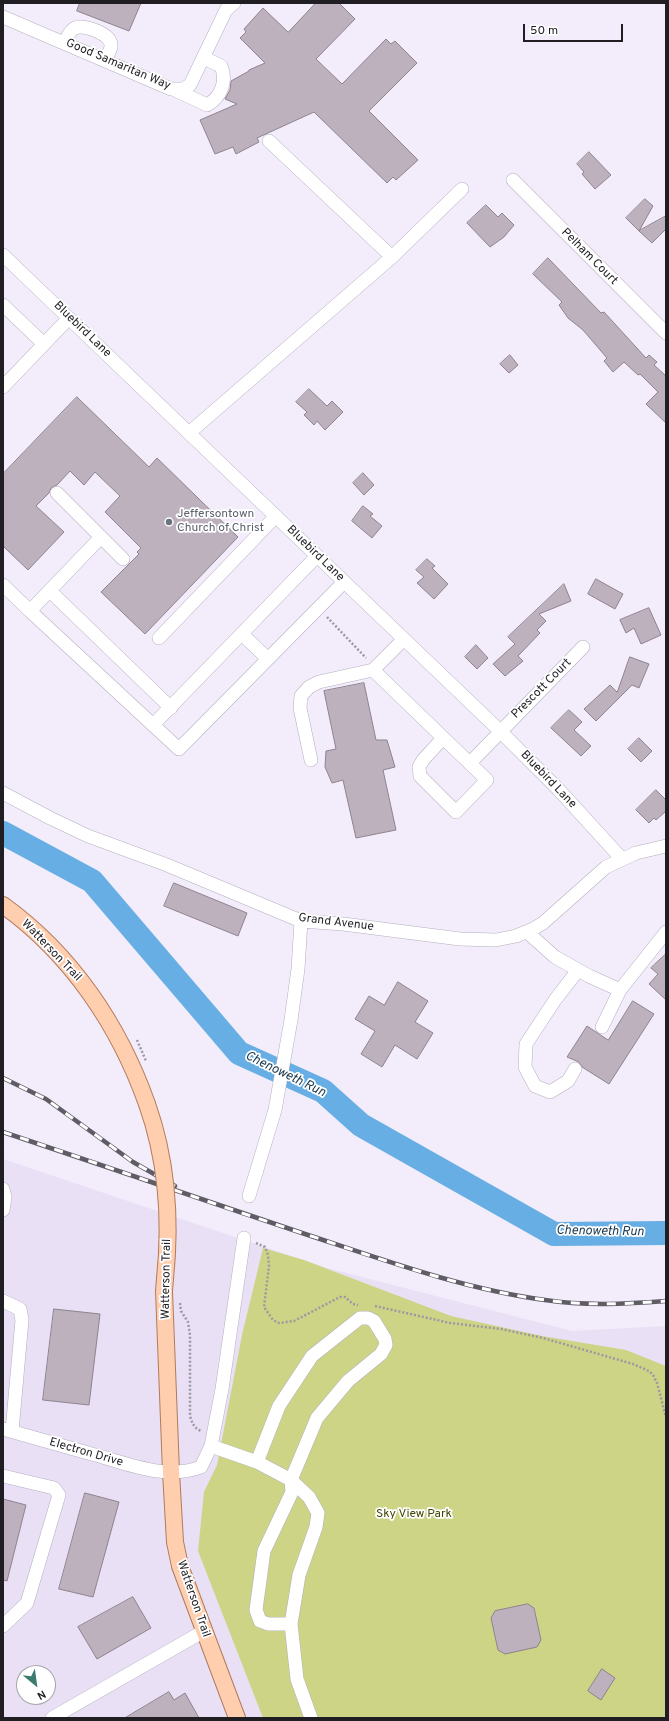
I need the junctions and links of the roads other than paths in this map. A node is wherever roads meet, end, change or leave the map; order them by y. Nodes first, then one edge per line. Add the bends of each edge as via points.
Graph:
1 (234, 3) edge
2 (3, 17) edge
3 (64, 43) junction
4 (204, 58) junction
5 (105, 60) junction
6 (174, 90) junction
7 (269, 141) dead end
8 (513, 180) dead end
9 (462, 188) dead end
10 (3, 255) edge
11 (392, 257) junction
12 (3, 306) edge
13 (69, 318) junction
14 (666, 333) edge
15 (44, 344) junction
16 (3, 387) edge
17 (189, 433) junction
18 (57, 493) dead end
19 (276, 516) junction
20 (101, 537) junction
21 (317, 556) junction
22 (123, 559) dead end
23 (344, 582) junction
24 (3, 585) edge
25 (50, 591) junction
26 (30, 612) junction
27 (242, 634) junction
28 (159, 638) dead end
29 (404, 639) junction
30 (583, 647) dead end
31 (268, 659) junction
32 (374, 669) junction
33 (170, 708) junction
34 (153, 725) junction
35 (500, 732) junction
36 (444, 738) junction
37 (311, 760) dead end
38 (470, 763) junction
39 (3, 792) edge
40 (666, 846) edge
41 (622, 859) junction
42 (3, 905) edge
43 (301, 921) junction
44 (527, 932) junction
45 (666, 932) edge
46 (578, 970) junction
47 (620, 990) junction
48 (602, 1027) dead end
49 (575, 1068) dead end
50 (3, 1189) edge
51 (249, 1196) dead end
52 (3, 1210) edge
53 (244, 1238) road end
54 (3, 1301) edge
55 (8, 1430) edge
56 (212, 1441) junction
57 (257, 1462) junction
58 (171, 1472) junction
59 (3, 1476) edge
60 (291, 1480) junction
61 (291, 1624) junction
62 (3, 1625) edge
63 (204, 1631) junction
64 (52, 1718) edge
65 (237, 1718) edge
66 (310, 1718) edge

1 - 4 street, Good Samaritan Way via 226,10
2 - 3 street, Good Samaritan Way
3 - 5 street, Good Samaritan Way
3 - 5 street via 75,28 83,26 104,34 109,38 111,46
4 - 6 street, Good Samaritan Way via 190,85
4 - 6 street via 221,66 224,74 221,91 212,102 208,105
5 - 6 street, Good Samaritan Way
7 - 11 street
8 - 14 street, Pelham Court
9 - 11 street
10 - 13 street, Bluebird Lane
11 - 17 street
12 - 15 street
13 - 15 street
13 - 17 street, Bluebird Lane
15 - 16 street
17 - 19 street, Bluebird Lane
18 - 20 street
19 - 21 street, Bluebird Lane
19 - 28 street
20 - 22 street
20 - 25 street
21 - 23 street, Bluebird Lane
21 - 27 street
23 - 29 street, Bluebird Lane
23 - 31 street
24 - 26 street
25 - 26 street
25 - 33 street
26 - 34 street
27 - 31 street
27 - 33 street
29 - 32 street
29 - 35 street, Bluebird Lane
30 - 35 street, Prescott Court
31 - 34 street via 179,749
32 - 36 street
32 - 37 street via 319,682 309,687 301,696 300,708
33 - 34 street
35 - 38 street, Prescott Court
35 - 41 street, Bluebird Lane via 559,790
36 - 38 street
36 - 38 street via 423,760 420,776 456,812 487,780
39 - 43 street, Grand Avenue via 88,836 195,876
40 - 41 street, Grand Avenue
41 - 44 street, Grand Avenue via 606,867 543,923
42 - 58 main road, Watterson Trail, bridge via 39,935 64,960 86,988 124,1048 147,1104 160,1149 166,1187 168,1255 164,1291
43 - 44 street, Grand Avenue via 460,939 496,940
43 - 51 street via 292,1020 275,1110
44 - 46 street via 555,957
45 - 47 street
46 - 47 street
46 - 49 street via 526,1044 525,1067 535,1086 550,1092 568,1081
47 - 48 street
50 - 52 street
53 - 56 street
54 - 55 street via 20,1309 22,1320
55 - 58 street, Electron Drive via 136,1467
56 - 57 street
56 - 58 street, Electron Drive via 201,1467
57 - 60 street
57 - 60 street via 278,1406 312,1356 360,1318 374,1321 386,1345 381,1354 348,1381 317,1418
58 - 63 main road, Watterson Trail via 175,1542 180,1566
59 - 62 street via 54,1488 59,1495 27,1603
60 - 61 street via 309,1497 318,1513 300,1575
60 - 61 street via 292,1492 264,1551 256,1610 260,1622
61 - 66 street via 297,1679
63 - 64 street
63 - 65 main road, Watterson Trail

